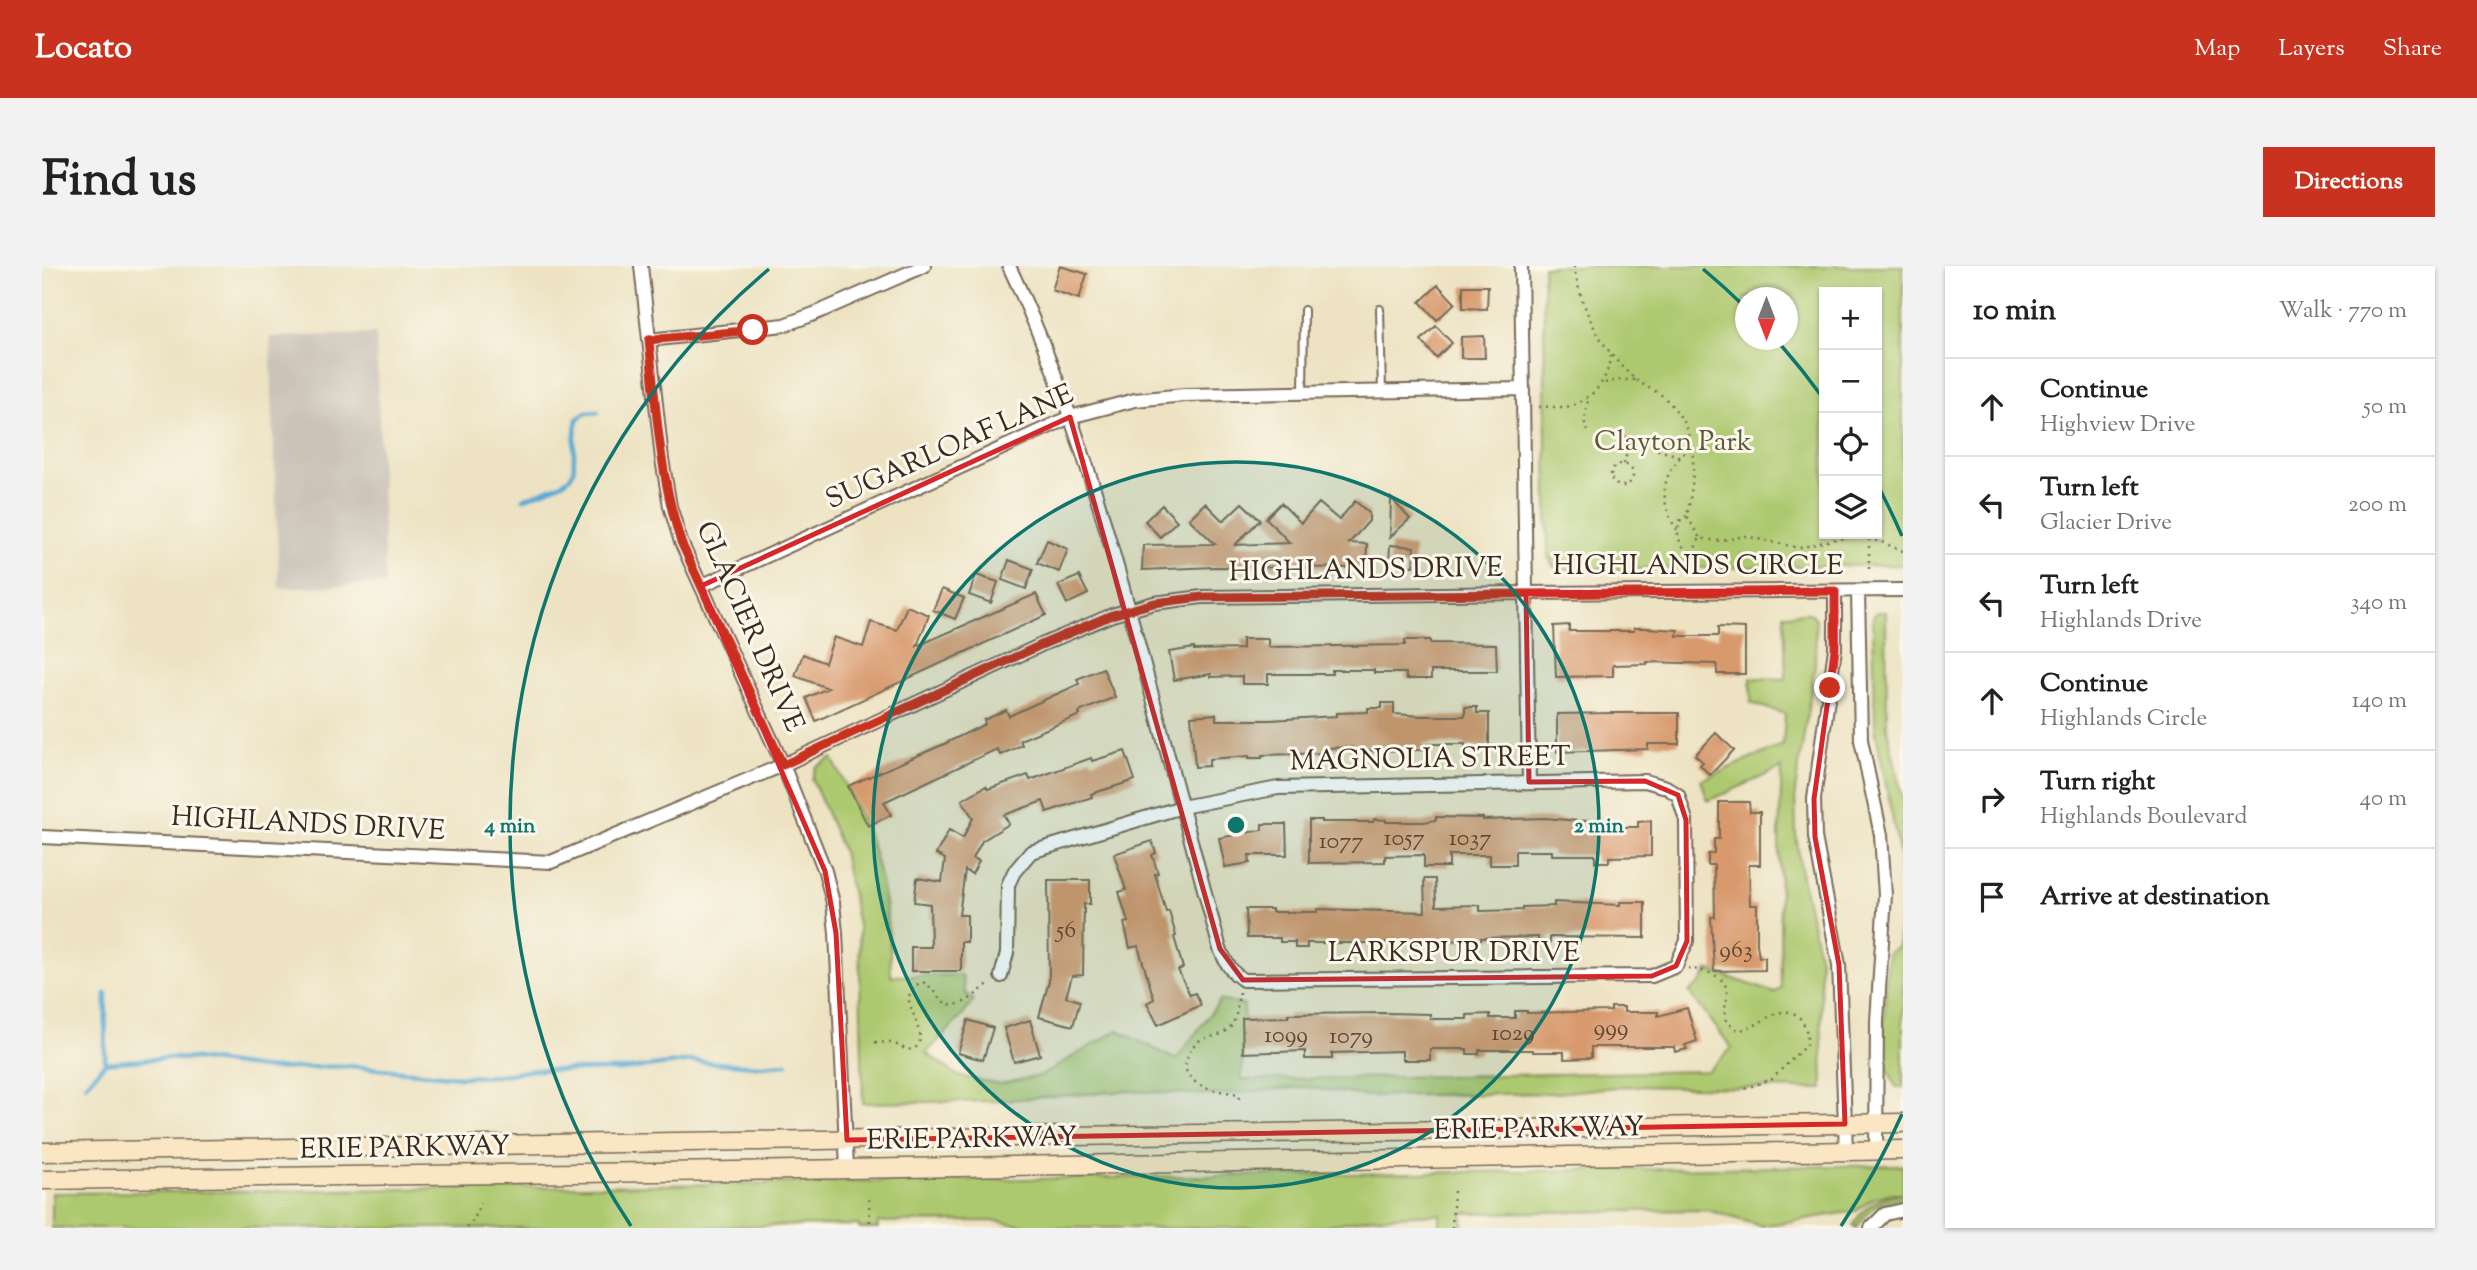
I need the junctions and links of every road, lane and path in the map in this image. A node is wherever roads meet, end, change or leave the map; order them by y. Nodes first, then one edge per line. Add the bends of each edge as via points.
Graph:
1 (641, 266) edge
2 (924, 266) edge
3 (1009, 266) edge
4 (1521, 266) edge
5 (1574, 266) edge
6 (1380, 309) dead end
7 (1304, 310) dead end
8 (649, 340) junction
9 (1611, 353) junction
10 (1636, 380) junction
11 (1603, 384) junction
12 (1523, 389) junction
13 (1382, 391) junction
14 (1303, 393) junction
15 (1587, 396) junction
16 (1539, 407) dead end
17 (1070, 417) junction
18 (1587, 431) dead end
19 (1611, 436) dead end
20 (1631, 437) junction
21 (1692, 449) junction
22 (1680, 457) junction
23 (1624, 464) junction
24 (1687, 516) junction
25 (1677, 530) junction
26 (1700, 538) junction
27 (1836, 539) edge
28 (1869, 539) joint
29 (1903, 551) edge
30 (1688, 553) junction
31 (1693, 571) dead end
32 (1869, 574) dead end
33 (701, 586) junction
34 (1903, 590) edge
35 (1835, 591) junction
36 (1858, 591) junction
37 (1526, 593) junction
38 (1129, 609) junction
39 (783, 765) junction
40 (1529, 782) junction
41 (1678, 795) joint
42 (1182, 807) junction
43 (42, 836) edge
44 (1697, 970) dead end
45 (1001, 976) dead end
46 (979, 990) dead end
47 (1239, 993) dead end
48 (875, 1042) dead end
49 (1744, 1094) dead end
50 (1241, 1101) dead end
51 (1875, 1123) junction
52 (1903, 1123) edge
53 (1845, 1124) junction
54 (847, 1140) junction
55 (1903, 1150) edge
56 (1846, 1151) junction
57 (1876, 1151) junction
58 (42, 1152) edge
59 (847, 1168) junction
60 (42, 1180) edge
61 (1454, 1190) dead end
62 (869, 1199) dead end
63 (480, 1203) dead end
64 (1903, 1210) edge
65 (467, 1228) edge
66 (870, 1228) edge
67 (1452, 1228) edge
68 (1871, 1228) edge

1 - 8 street, GLACIER DRIVE
2 - 8 street via 784,325
3 - 17 street via 1048,353
4 - 12 street, HIGHLANDS CIRCLE
5 - 9 path via 1585,309
6 - 13 lane
7 - 14 lane
8 - 33 street, GLACIER DRIVE via 670,506
9 - 10 path
9 - 11 path
10 - 11 path
10 - 21 path via 1667,399 1689,434
11 - 15 path
12 - 13 street, SUGARLOAF LANE
12 - 37 street, HIGHLANDS CIRCLE
13 - 14 street, SUGARLOAF LANE
14 - 17 street, SUGARLOAF LANE via 1135,400
15 - 16 path via 1572,405
15 - 18 path
17 - 33 street, SUGARLOAF LANE
17 - 38 street
19 - 20 path
20 - 22 path
20 - 23 path
21 - 22 path
21 - 24 path via 1695,474
22 - 25 path via 1667,473 1663,497
23 - 23 path via 1632,479 1620,486 1611,473
24 - 25 path
24 - 26 path
25 - 30 path via 1679,543
26 - 27 path via 1717,541 1745,536 1799,548
26 - 30 path
28 - 29 path
28 - 32 path
30 - 31 path
33 - 39 street, GLACIER DRIVE
34 - 36 street, HIGHLANDS CIRCLE
35 - 36 street, HIGHLANDS CIRCLE
35 - 37 street, HIGHLANDS CIRCLE
35 - 53 street via 1835,649 1814,811 1839,965
36 - 51 street via 1861,740 1885,865
37 - 38 street, HIGHLANDS DRIVE via 1202,597
37 - 40 street
38 - 39 street, HIGHLANDS DRIVE
38 - 42 street
39 - 43 street, HIGHLANDS DRIVE via 551,862
39 - 54 street, GLACIER DRIVE via 821,859 833,903
40 - 41 street, MAGNOLIA STREET via 1645,781
40 - 42 street, MAGNOLIA STREET via 1278,788
41 - 42 street, LARKSPUR DRIVE via 1686,820 1687,941 1676,966 1652,976 1243,980 1226,964 1220,949
42 - 45 street, MAGNOLIA STREET via 1031,852 1008,885 1007,953
44 - 49 path via 1724,981 1725,1019 1734,1029 1749,1029 1776,1013 1789,1012 1806,1024 1807,1044 1772,1079 1746,1088
46 - 48 path via 965,1002 953,1004 942,1001 923,982 914,986 908,998 921,1037 918,1046 903,1050
47 - 50 path via 1233,1023 1196,1042 1188,1051 1185,1067 1193,1081 1238,1094
51 - 52 main road, ERIE PARKWAY
51 - 53 main road, ERIE PARKWAY
51 - 57 street
53 - 54 main road, ERIE PARKWAY
53 - 56 street
54 - 58 main road, ERIE PARKWAY
54 - 59 street, GLACIER DRIVE
55 - 57 main road, ERIE PARKWAY
56 - 57 main road, ERIE PARKWAY
56 - 59 main road, ERIE PARKWAY
59 - 60 main road, ERIE PARKWAY
61 - 67 path
62 - 66 path
63 - 65 path
64 - 68 street via 1885,1214

